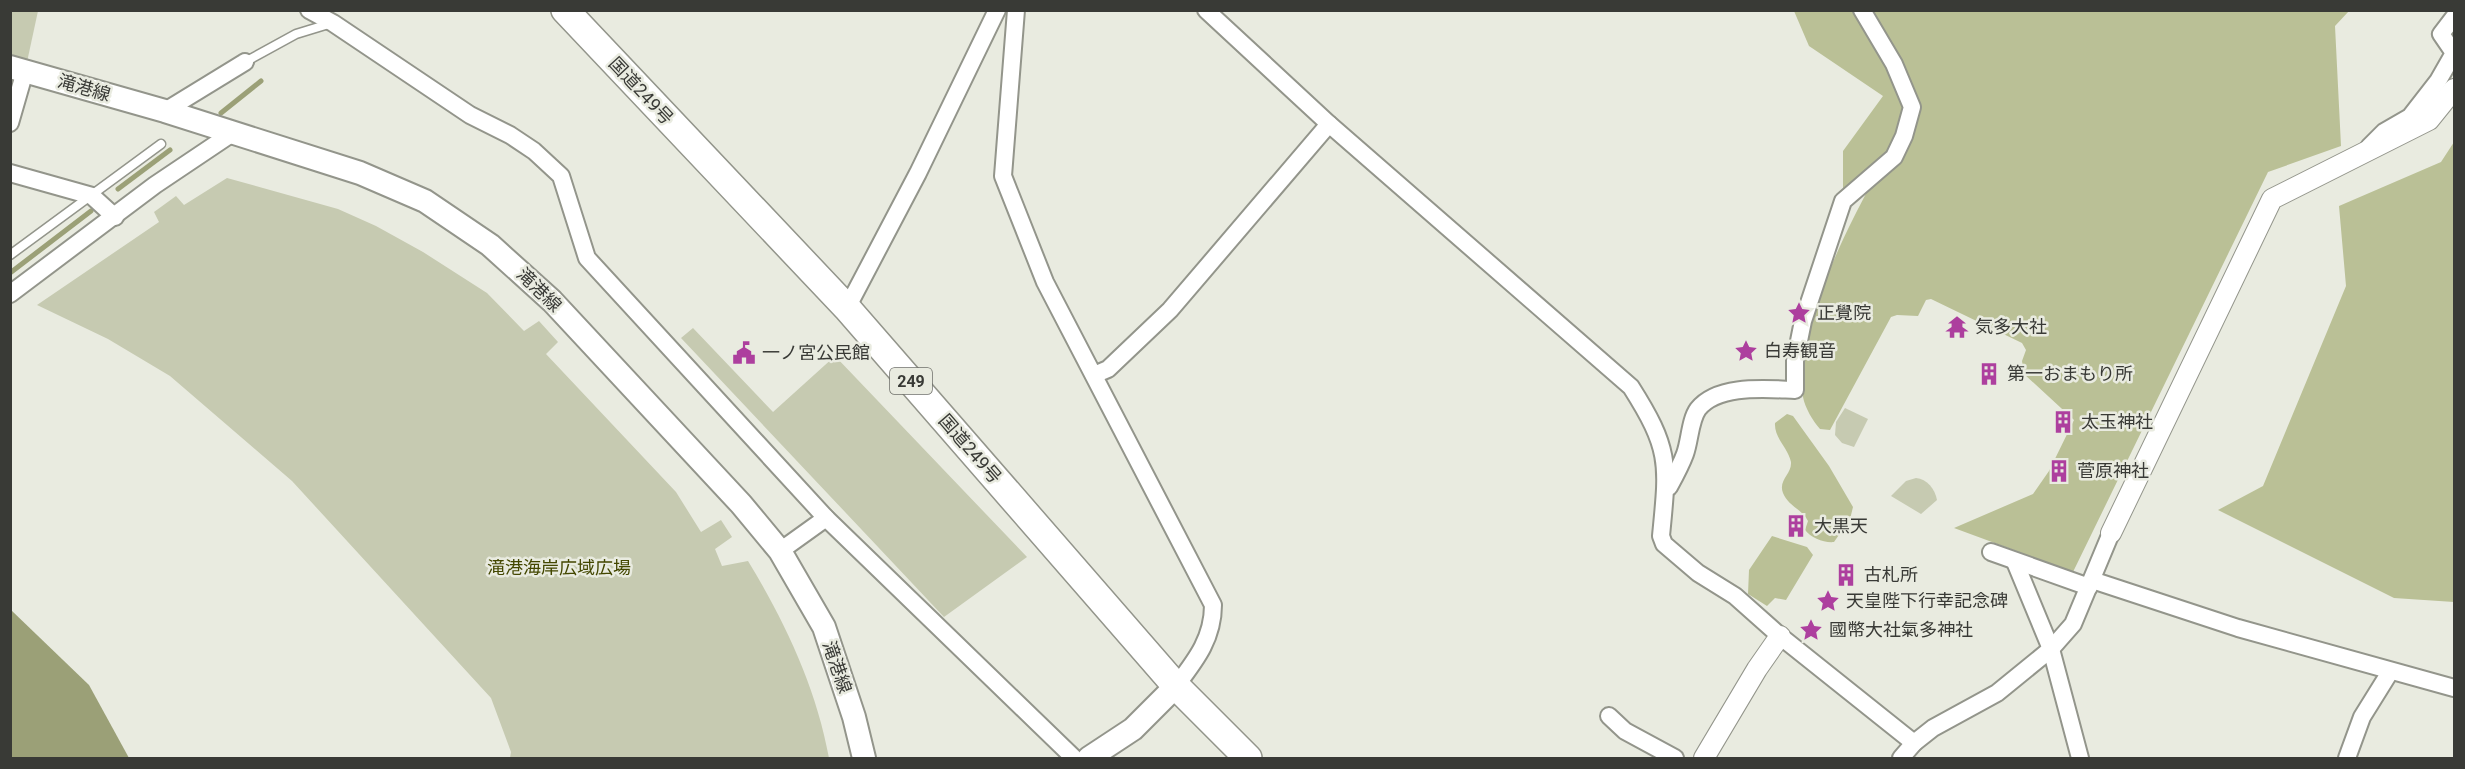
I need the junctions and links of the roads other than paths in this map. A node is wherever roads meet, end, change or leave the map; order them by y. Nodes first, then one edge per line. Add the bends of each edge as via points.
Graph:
1 (309, 10) edge
2 (565, 10) edge
3 (997, 10) edge
4 (1016, 10) edge
5 (1206, 10) edge
6 (1862, 10) edge
7 (2454, 17) edge
8 (333, 22) junction
9 (245, 62) joint
10 (18, 69) edge
11 (2454, 89) edge
12 (165, 111) junction
13 (10, 123) edge
14 (1329, 124) junction
15 (231, 134) junction
16 (161, 144) dead end
17 (2362, 154) junction
18 (10, 173) edge
19 (92, 196) junction
20 (115, 218) junction
21 (10, 255) edge
22 (10, 294) edge
23 (847, 308) junction
24 (1094, 375) junction
25 (1665, 496) junction
26 (826, 518) junction
27 (2111, 533) joint
28 (780, 551) junction
29 (1991, 552) dead end
30 (2015, 561) junction
31 (2091, 584) junction
32 (1780, 636) junction
33 (2051, 649) junction
34 (2390, 672) junction
35 (1176, 686) junction
36 (2454, 688) edge
37 (1609, 716) dead end
38 (1914, 743) junction
39 (864, 759) edge
40 (1074, 759) edge
41 (1089, 759) edge
42 (1248, 759) edge
43 (1675, 759) edge
44 (1704, 759) edge
45 (1901, 759) edge
46 (2080, 759) edge
47 (2347, 759) edge

1 - 8 street
2 - 23 highway, 国道249号 / 249
3 - 23 street
4 - 24 street via 1004,176 1045,282
5 - 14 street
6 - 25 street via 1894,64 1912,107 1904,136 1894,158 1843,201 1803,321 1795,361 1795,390 1718,394 1709,399 1697,411 1685,454
7 - 17 street via 2441,34 2454,53 2438,81 2410,117 2384,132
8 - 9 lane via 296,34
8 - 26 street via 470,116 526,145 561,176 587,258
9 - 12 street
10 - 12 main road, 滝港線
10 - 13 street
11 - 17 street via 2429,120
12 - 15 main road, 滝港線
14 - 24 street via 1170,310 1108,369
14 - 25 street via 1631,387 1664,448
15 - 20 street via 155,185
15 - 28 main road, 滝港線 via 348,169 425,201 490,244 552,301
16 - 19 lane
17 - 27 street via 2272,199
18 - 19 street
19 - 20 street
19 - 21 lane
20 - 22 street
23 - 35 highway, 国道249号 / 249
24 - 35 street via 1213,605 1203,651
25 - 32 street via 1661,536 1664,544 1698,573 1735,596
26 - 28 street
26 - 40 street
27 - 31 street
28 - 39 main road, 滝港線 via 824,627
29 - 30 street
30 - 31 street
30 - 33 street
31 - 33 street via 2073,624
31 - 34 street
32 - 38 street
32 - 44 street
33 - 38 street via 1997,693 1952,715
33 - 46 street
34 - 36 street
34 - 47 street via 2362,717
35 - 41 main road via 1133,729
35 - 42 highway, 国道249号 / 249
37 - 43 street via 1625,731
38 - 45 street

